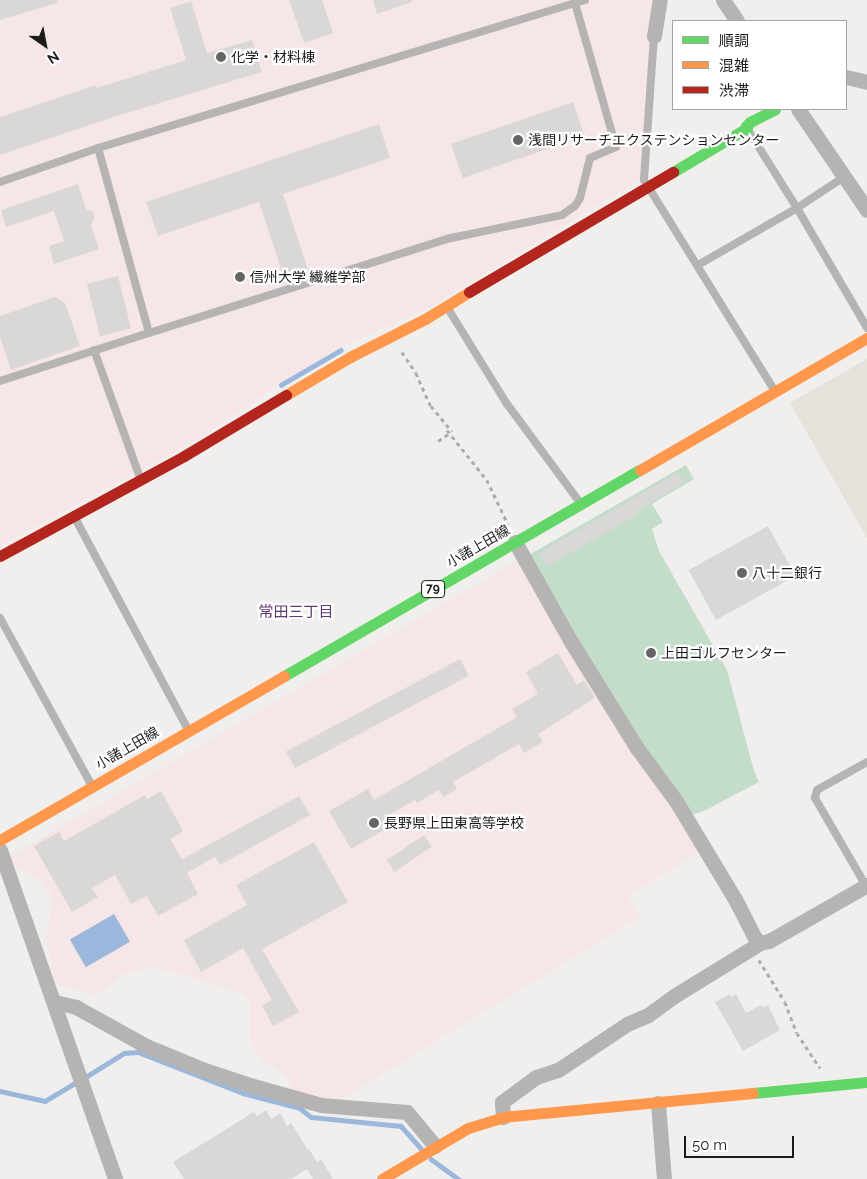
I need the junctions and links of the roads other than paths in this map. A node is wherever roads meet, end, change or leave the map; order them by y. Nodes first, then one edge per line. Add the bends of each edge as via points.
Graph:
1 (585, 0) edge
2 (660, 0) edge
3 (723, 0) edge
4 (575, 3) junction
5 (737, 20) edge
6 (654, 36) joint
7 (847, 77) edge
8 (867, 82) edge
9 (773, 110) edge
10 (799, 110) edge
11 (747, 128) junction
12 (98, 148) junction
13 (844, 177) junction
14 (0, 182) edge
15 (646, 182) junction
16 (798, 208) junction
17 (867, 210) edge
18 (698, 265) junction
19 (446, 306) junction
20 (867, 328) edge
21 (149, 332) junction
22 (867, 338) edge
23 (94, 350) junction
24 (0, 381) edge
25 (775, 392) junction
26 (139, 476) junction
27 (581, 504) junction
28 (74, 516) junction
29 (516, 541) junction
30 (0, 556) edge
31 (0, 618) edge
32 (188, 730) junction
33 (867, 762) edge
34 (92, 786) junction
35 (0, 840) edge
36 (0, 850) edge
37 (866, 886) edge
38 (756, 946) junction
39 (55, 1002) junction
40 (867, 1082) edge
41 (658, 1102) junction
42 (503, 1117) junction
43 (433, 1147) junction
44 (116, 1179) edge
45 (382, 1179) edge
46 (664, 1179) edge

1 - 4 lane
2 - 6 street
3 - 5 street
4 - 12 lane
4 - 21 lane via 616,147 590,158 575,206 562,215 452,238
6 - 15 lane
7 - 8 street
9 - 11 street via 750,122
10 - 13 street
11 - 15 street
11 - 16 lane
12 - 14 lane
12 - 21 lane
13 - 16 lane
13 - 17 street
15 - 18 lane
15 - 19 street
16 - 18 lane
16 - 20 lane
18 - 25 lane
19 - 26 street
19 - 27 lane via 506,404
21 - 23 lane
22 - 25 street, 小諸上田線 / 79
23 - 24 lane
23 - 26 lane
25 - 27 street, 小諸上田線 / 79
26 - 28 street
27 - 29 street, 小諸上田線 / 79
28 - 30 street
28 - 32 lane
29 - 32 street, 小諸上田線 / 79
29 - 38 street via 570,640 637,748 676,801 735,899
31 - 34 lane
32 - 34 street, 小諸上田線 / 79
33 - 37 lane via 817,790 815,798
34 - 35 street, 小諸上田線 / 79
36 - 39 street
37 - 38 street
38 - 42 street via 558,1070 536,1077 502,1102
39 - 43 street via 76,1007 146,1046 250,1086 321,1105 407,1112
39 - 44 street
40 - 41 street
41 - 42 street
41 - 46 street
42 - 43 street via 482,1122
43 - 45 street

